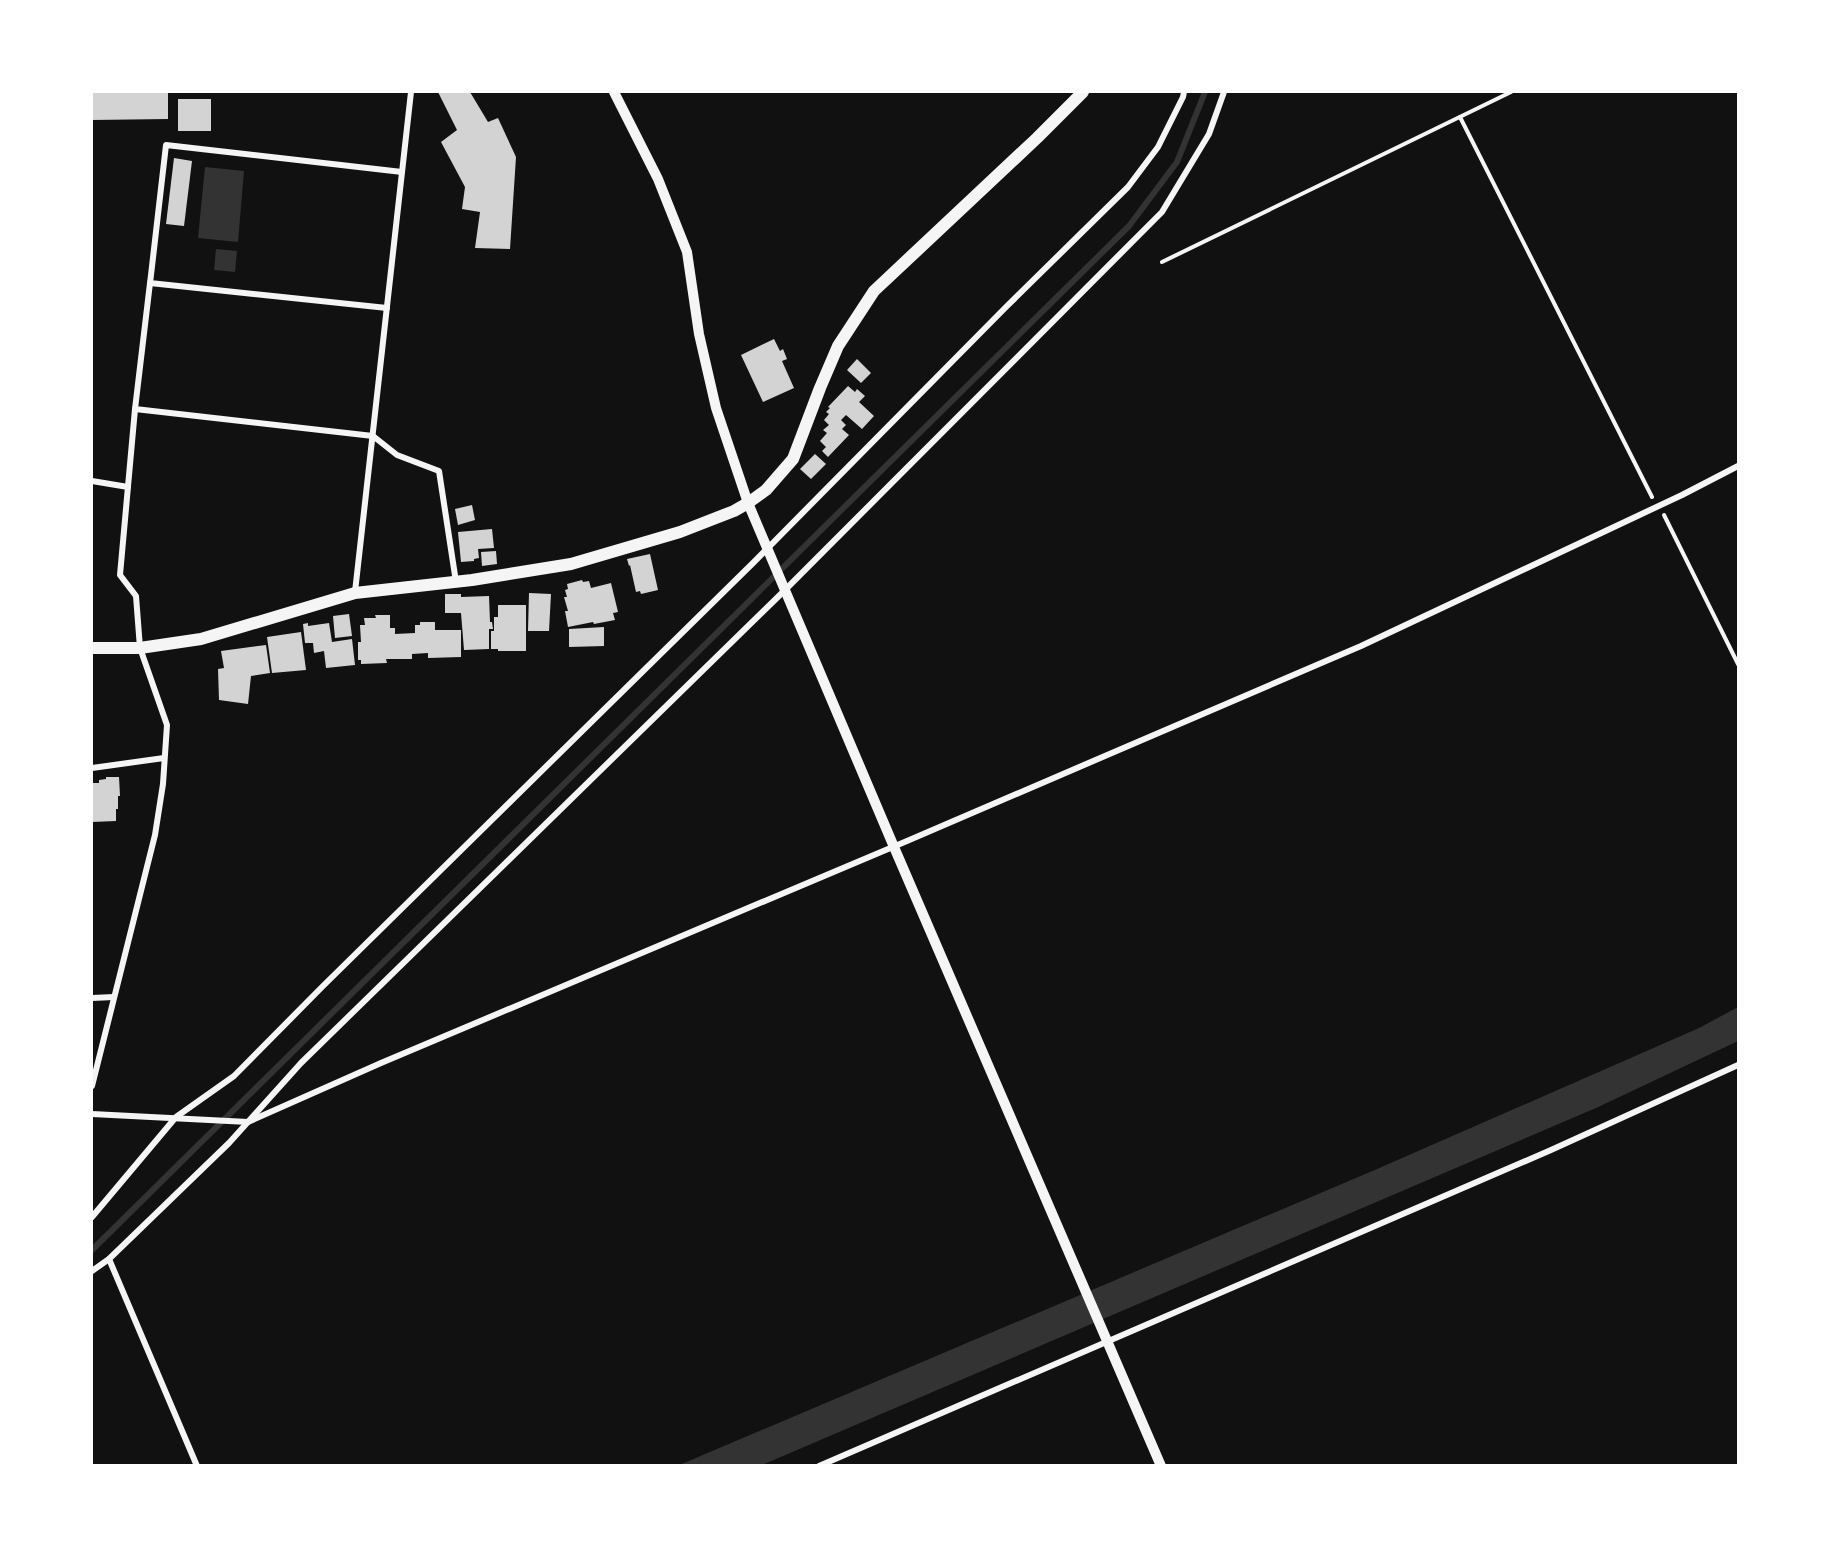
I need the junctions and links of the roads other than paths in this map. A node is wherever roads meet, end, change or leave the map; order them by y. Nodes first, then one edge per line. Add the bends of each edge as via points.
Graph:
1 (411, 92) edge
2 (614, 92) edge
3 (1083, 92) edge
4 (1184, 92) edge
5 (1224, 92) edge
6 (402, 172) junction
7 (150, 283) junction
8 (387, 308) junction
9 (135, 409) junction
10 (373, 436) junction
11 (1738, 466) edge
12 (92, 481) edge
13 (128, 486) junction
14 (748, 503) junction
15 (768, 548) junction
16 (456, 582) junction
17 (785, 591) junction
18 (355, 593) junction
19 (92, 648) edge
20 (140, 648) junction
21 (165, 758) junction
22 (92, 768) edge
23 (894, 847) junction
24 (114, 997) junction
25 (92, 998) edge
26 (1738, 1065) edge
27 (92, 1086) edge
28 (92, 1114) edge
29 (176, 1117) junction
30 (248, 1122) junction
31 (92, 1216) edge
32 (109, 1259) junction
33 (92, 1271) edge
34 (1107, 1342) junction
35 (197, 1466) edge
36 (819, 1466) edge
37 (1161, 1466) edge

1 - 6 street
2 - 14 street via 658,179 687,252 699,334 716,408
3 - 14 main road via 874,291 838,346 793,459 766,490
4 - 15 street via 1158,147 1128,187
5 - 17 street via 1209,134 1162,212
6 - 7 street via 166,145
6 - 8 street
7 - 8 street
7 - 9 street
8 - 10 street
9 - 10 street
9 - 13 street
10 - 16 street via 397,455 439,471
10 - 18 street
11 - 23 street via 1361,646
12 - 13 street
13 - 20 street via 120,575 136,596
14 - 15 street
14 - 16 main road via 680,532 572,564
15 - 17 street
15 - 29 street via 234,1076
16 - 18 main road
17 - 23 street
17 - 30 street via 301,1063
18 - 20 main road via 201,639
19 - 20 main road
20 - 21 street via 167,725
21 - 22 street
21 - 24 street via 155,835
23 - 30 street
23 - 34 street
24 - 25 street
24 - 27 street
26 - 34 street
28 - 29 street
29 - 30 street
29 - 31 street
30 - 32 street
32 - 33 street
32 - 35 street
34 - 36 street
34 - 37 street

